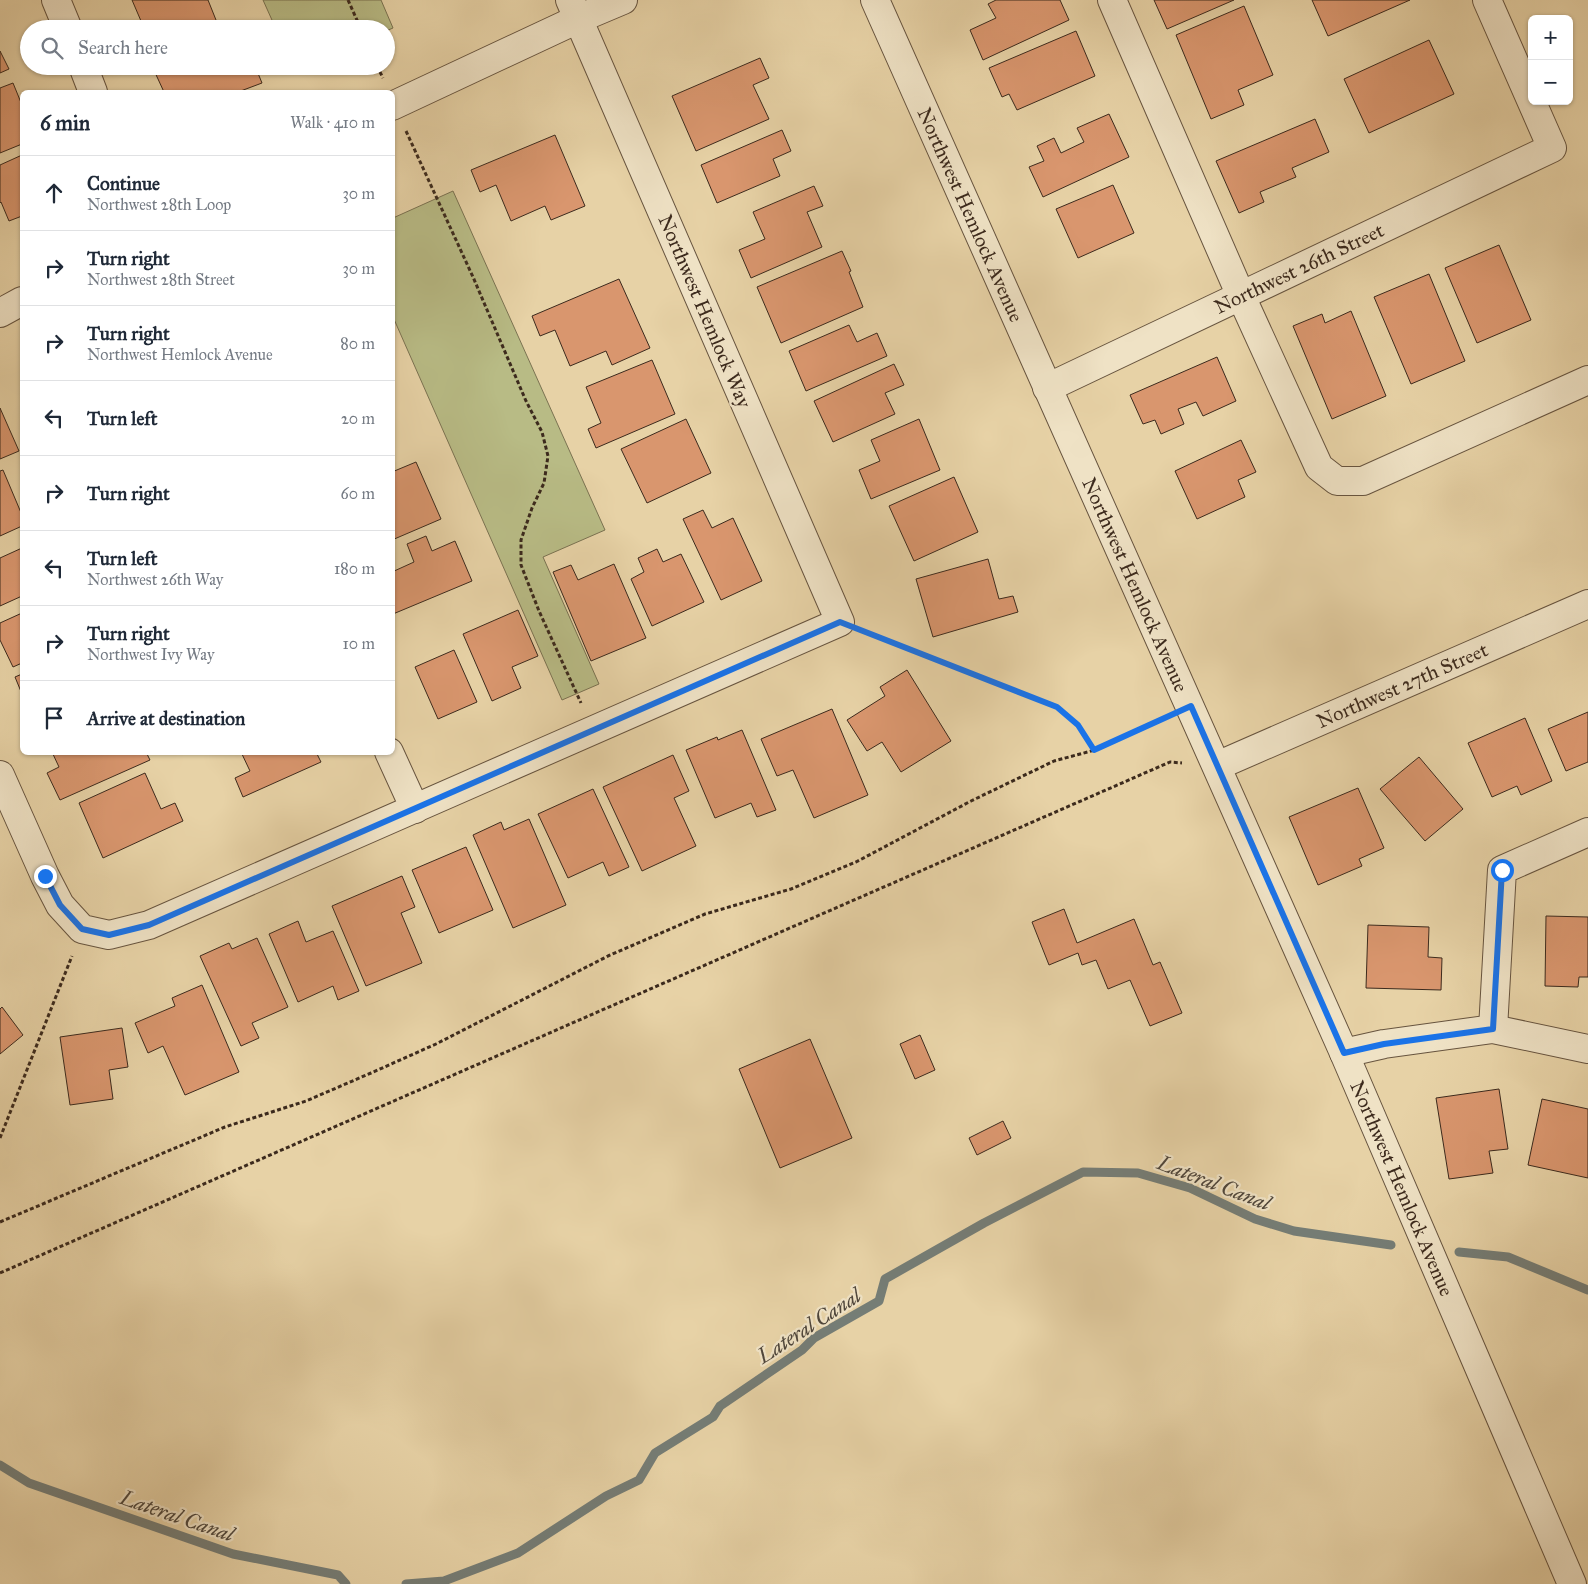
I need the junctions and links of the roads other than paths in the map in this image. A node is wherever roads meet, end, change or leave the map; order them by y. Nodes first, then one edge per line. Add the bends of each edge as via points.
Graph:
1 (56, 0) edge
2 (623, 0) edge
3 (875, 0) edge
4 (1112, 0) edge
5 (1487, 0) edge
6 (574, 10) edge
7 (64, 20) edge
8 (86, 75) edge
9 (92, 90) edge
10 (395, 105) edge
11 (1241, 296) junction
12 (20, 302) edge
13 (0, 313) edge
14 (1588, 380) edge
15 (1047, 388) junction
16 (1588, 604) edge
17 (390, 755) edge
18 (1218, 766) junction
19 (0, 775) edge
20 (415, 809) junction
21 (1588, 832) edge
22 (1493, 1029) junction
23 (1588, 1048) edge
24 (1344, 1053) junction
25 (1572, 1584) edge

1 - 7 street
2 - 6 street
3 - 15 street, Northwest Hemlock Avenue
4 - 11 street
5 - 11 street, Northwest 26th Street via 1552,148
6 - 10 street
6 - 20 street, Northwest Hemlock Way via 840,622
8 - 9 street
11 - 14 street via 1319,467 1337,481 1363,482
11 - 15 street, Northwest 26th Street
12 - 13 street
15 - 18 street, Northwest Hemlock Avenue
16 - 18 street, Northwest 27th Street
17 - 20 street
18 - 24 street, Northwest Hemlock Avenue
19 - 20 street via 60,905 82,929 109,935 149,925
21 - 22 street via 1502,870
22 - 23 street
22 - 24 street via 1384,1044
24 - 25 street, Northwest Hemlock Avenue

